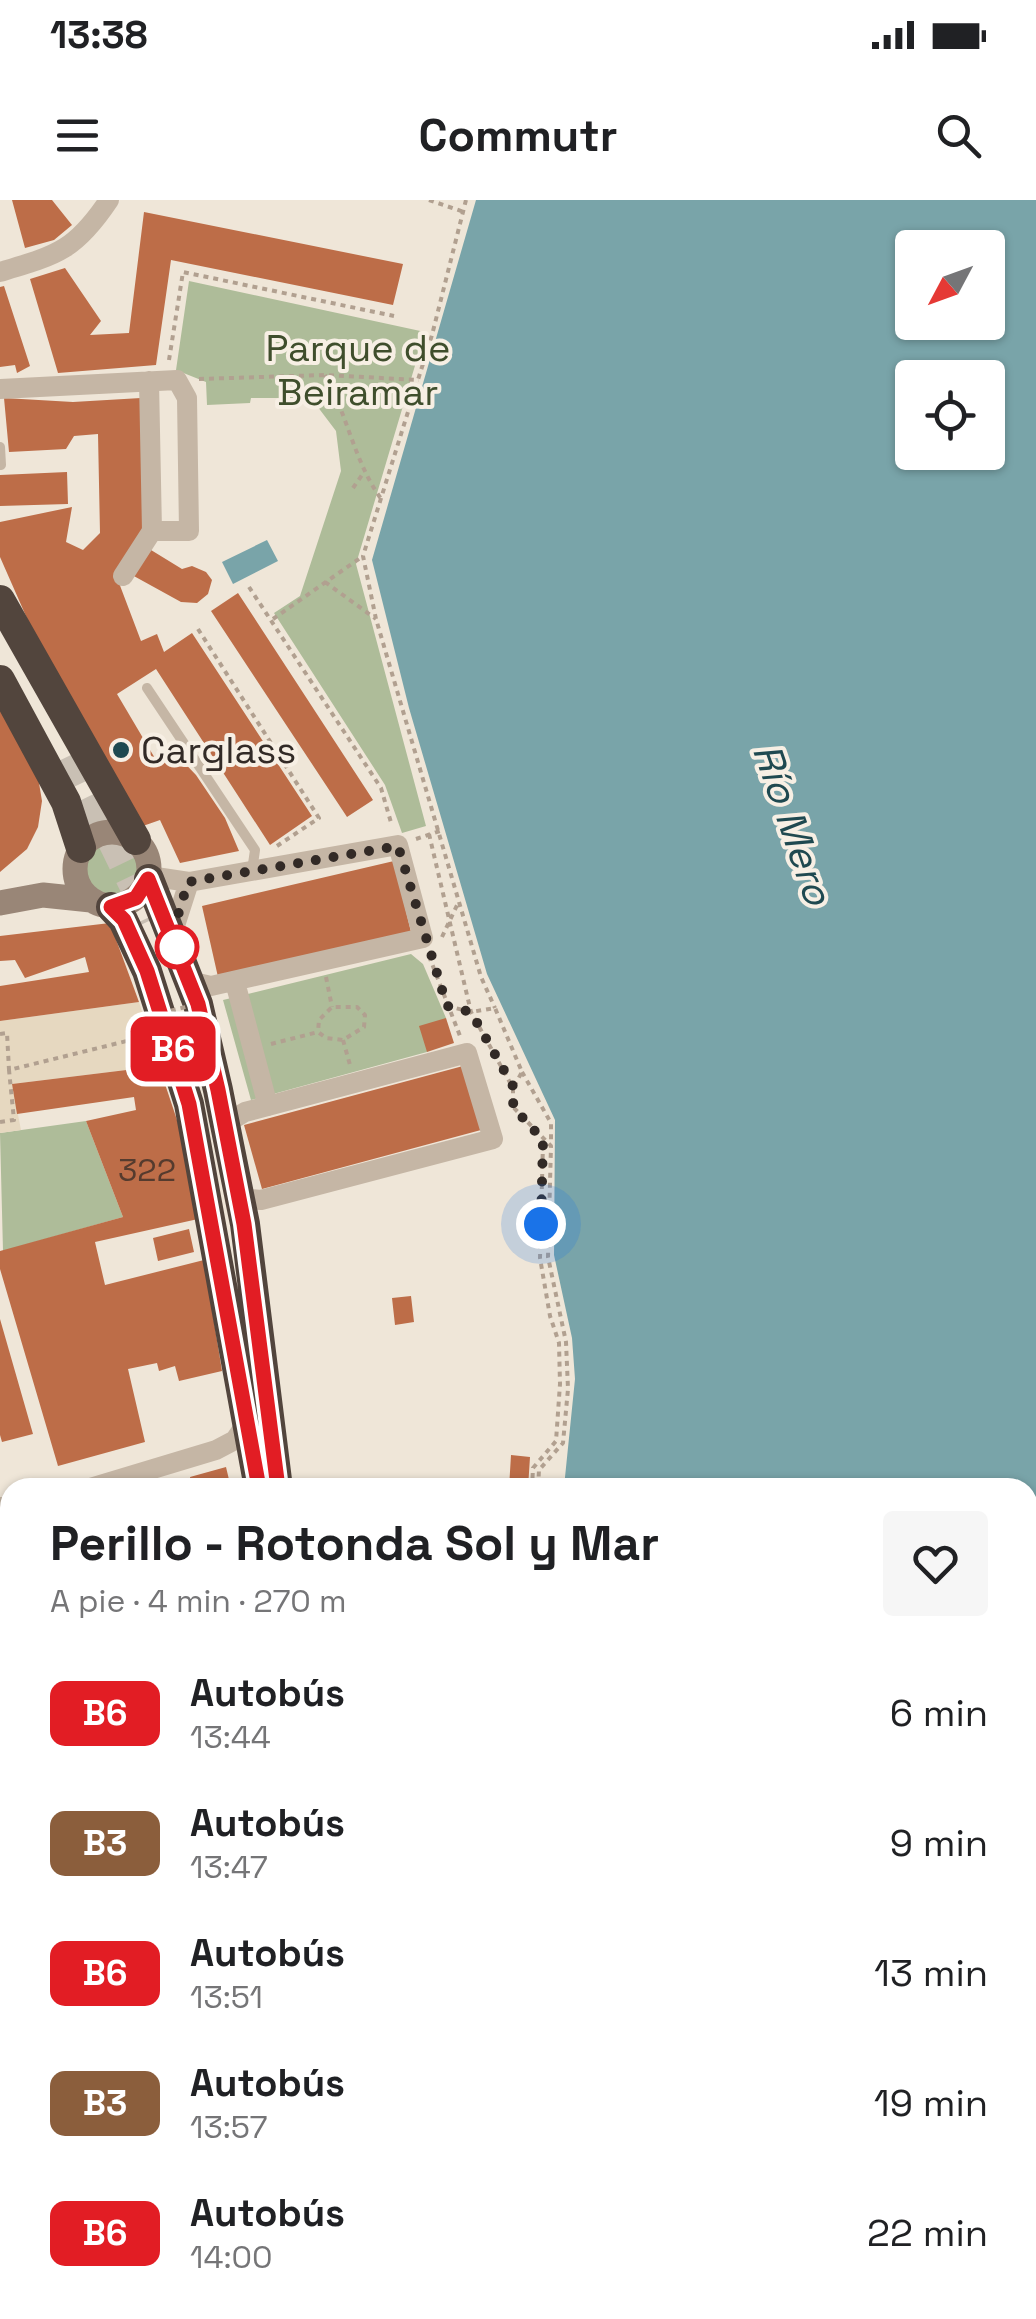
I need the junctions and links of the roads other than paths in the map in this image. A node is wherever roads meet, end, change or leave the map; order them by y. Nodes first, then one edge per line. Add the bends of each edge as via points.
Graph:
1 (109, 200) edge
2 (0, 272) edge
3 (164, 380) junction
4 (0, 388) edge
5 (0, 448) edge
6 (1, 466) edge
7 (152, 531) junction
8 (122, 576) dead end
9 (0, 600) edge
10 (0, 626) edge
11 (0, 659) edge
12 (0, 680) edge
13 (148, 688) dead end
14 (136, 840) junction
15 (78, 858) junction
16 (252, 871) junction
17 (149, 878) junction
18 (188, 882) junction
19 (42, 895) junction
20 (0, 903) edge
21 (101, 903) junction
22 (177, 969) junction
23 (234, 982) junction
24 (268, 1106) junction
25 (225, 1124) junction
26 (238, 1198) junction
27 (246, 1424) junction
28 (123, 1478) edge
29 (258, 1478) edge
30 (258, 1478) edge
31 (274, 1478) edge
32 (275, 1478) edge

1 - 2 street via 86,234 54,256
3 - 4 street
3 - 7 street
3 - 7 street via 187,398 189,531
5 - 6 lane
7 - 8 street
9 - 14 highway
10 - 11 highway via 64,759
12 - 15 highway via 66,802
13 - 16 lane via 255,850
14 - 15 street via 106,832
14 - 17 street via 148,857
15 - 19 street via 61,886
15 - 21 street via 78,886
16 - 18 street
16 - 23 street via 398,846 423,938
17 - 18 street
17 - 21 street via 136,898
17 - 22 highway
18 - 22 street
19 - 20 street
19 - 21 street
21 - 27 highway via 124,920 138,949 192,1119
22 - 23 street via 204,987
22 - 25 highway
22 - 29 highway
22 - 31 highway via 211,1106
23 - 24 street
24 - 25 street
24 - 26 street via 467,1053 493,1139 261,1200
25 - 26 highway
26 - 32 highway
27 - 28 street via 216,1450
27 - 30 highway

